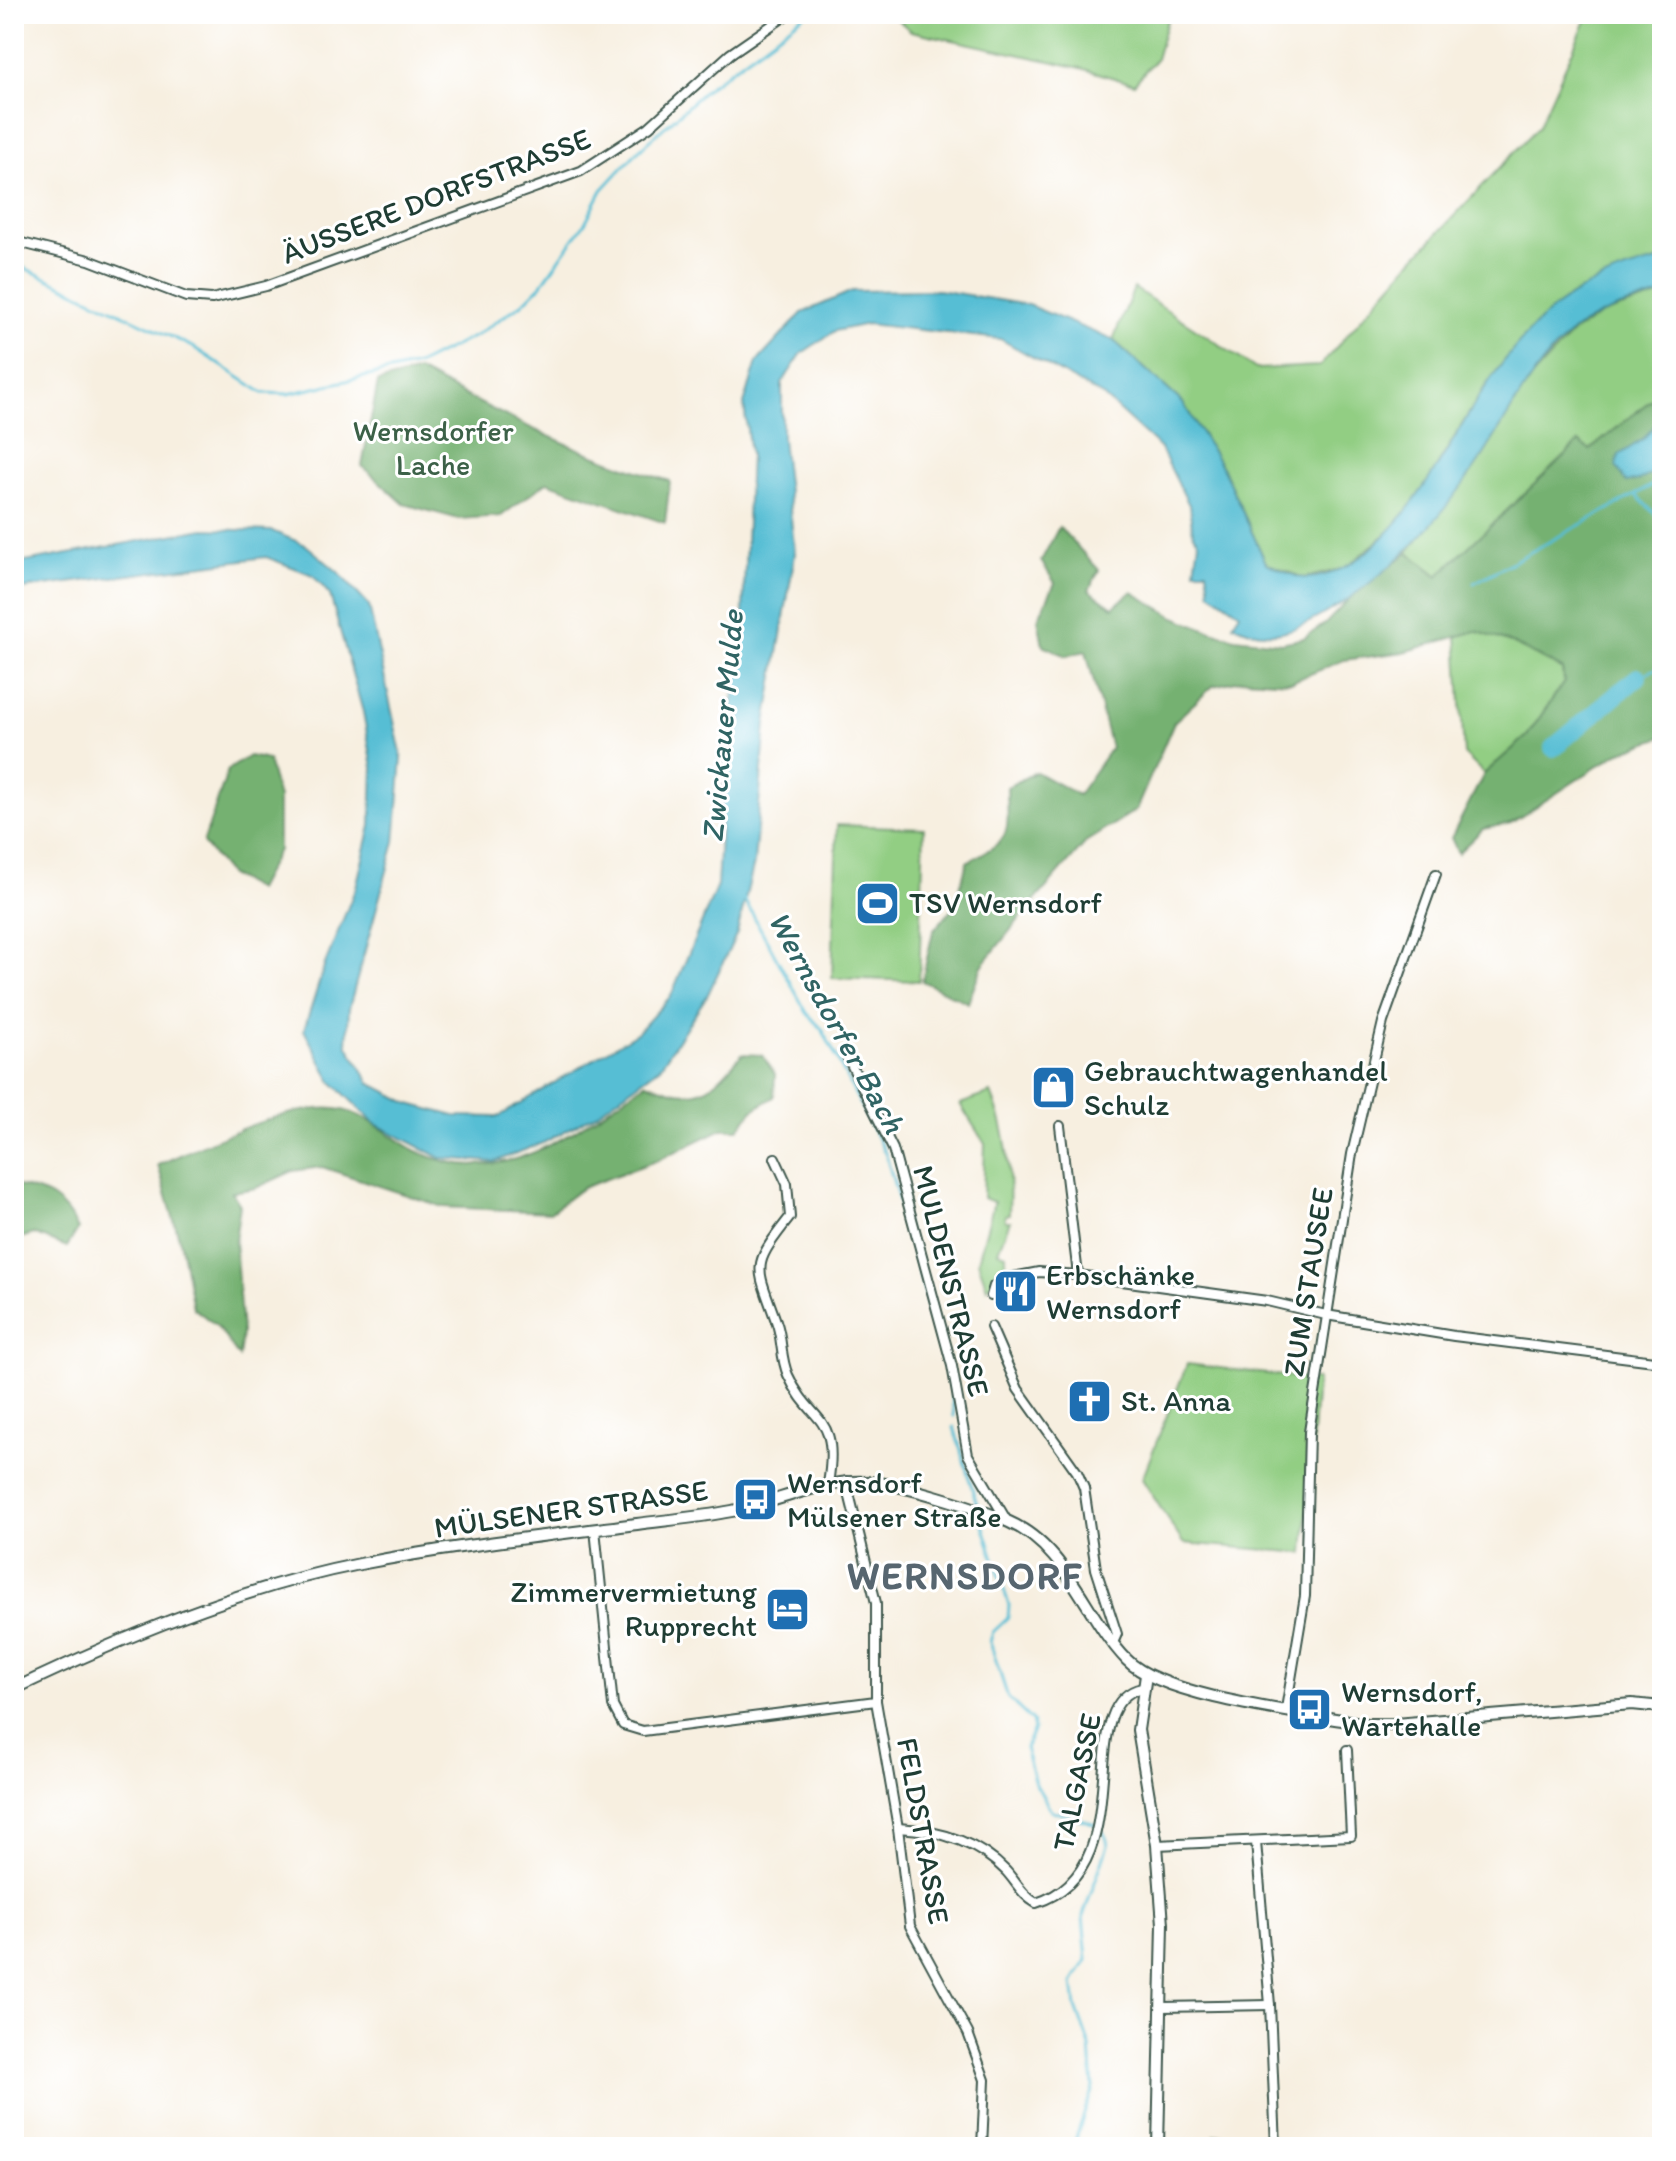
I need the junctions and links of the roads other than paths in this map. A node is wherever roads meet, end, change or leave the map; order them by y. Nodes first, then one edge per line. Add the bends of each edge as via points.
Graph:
1 (788, 14) edge
2 (14, 241) edge
3 (1436, 874) dead end
4 (845, 1052) dead end
5 (1060, 1126) dead end
6 (775, 1158) dead end
7 (1078, 1275) junction
8 (991, 1296) dead end
9 (1326, 1315) junction
10 (991, 1327) dead end
11 (1662, 1362) edge
12 (846, 1481) junction
13 (828, 1484) junction
14 (1007, 1521) junction
15 (595, 1529) junction
16 (1113, 1643) junction
17 (1146, 1675) junction
18 (1142, 1688) junction
19 (14, 1689) edge
20 (876, 1701) junction
21 (1662, 1707) edge
22 (1286, 1709) junction
23 (1347, 1750) dead end
24 (898, 1828) junction
25 (1256, 1842) junction
26 (1157, 1845) junction
27 (1270, 2005) junction
28 (1163, 2007) junction
29 (982, 2147) edge
30 (1158, 2147) edge
31 (1276, 2147) edge

1 - 2 street, ÄUSSERE DORFSTRASSE via 710,70 649,127 581,171 266,286 197,298 159,289 75,255
3 - 9 street, ZUM STAUSEE via 1383,1022 1352,1154
4 - 14 street, MULDENSTRASSE via 893,1149 952,1366 968,1455
5 - 7 street
6 - 13 street via 787,1184 790,1217 767,1246 758,1274 778,1327 789,1378 827,1426 832,1461
7 - 8 street via 1039,1272 1003,1279
7 - 9 street via 1267,1301
9 - 11 street
9 - 22 street, ZUM STAUSEE via 1309,1432 1305,1596
10 - 16 street via 1018,1389 1084,1488 1096,1569 1117,1634
12 - 13 street, MÜLSENER STRASSE
12 - 14 street, MÜLSENER STRASSE via 899,1487
12 - 20 street, FELDSTRASSE via 876,1603
13 - 15 street, MÜLSENER STRASSE via 732,1511
14 - 16 street, MÜLSENER STRASSE via 1051,1554 1081,1590
15 - 19 street, MÜLSENER STRASSE via 312,1575 94,1652
15 - 20 street, FELDSTRASSE via 613,1706 623,1725 643,1731
16 - 17 street, MÜLSENER STRASSE
17 - 18 street
17 - 22 street, MÜLSENER STRASSE via 1180,1690
18 - 24 street, TALGASSE via 1123,1695 1112,1714 1098,1827 1080,1874 1053,1897 1036,1903 1024,1896 1006,1871 953,1836
18 - 26 street via 1138,1730
20 - 24 street, FELDSTRASSE
21 - 22 street, MÜLSENER STRASSE via 1632,1704 1395,1724
23 - 25 street via 1351,1836
24 - 29 street, FELDSTRASSE via 910,1926 968,2033 985,2080
25 - 26 street
25 - 27 street
26 - 28 street
27 - 28 street
27 - 31 street
28 - 30 street

